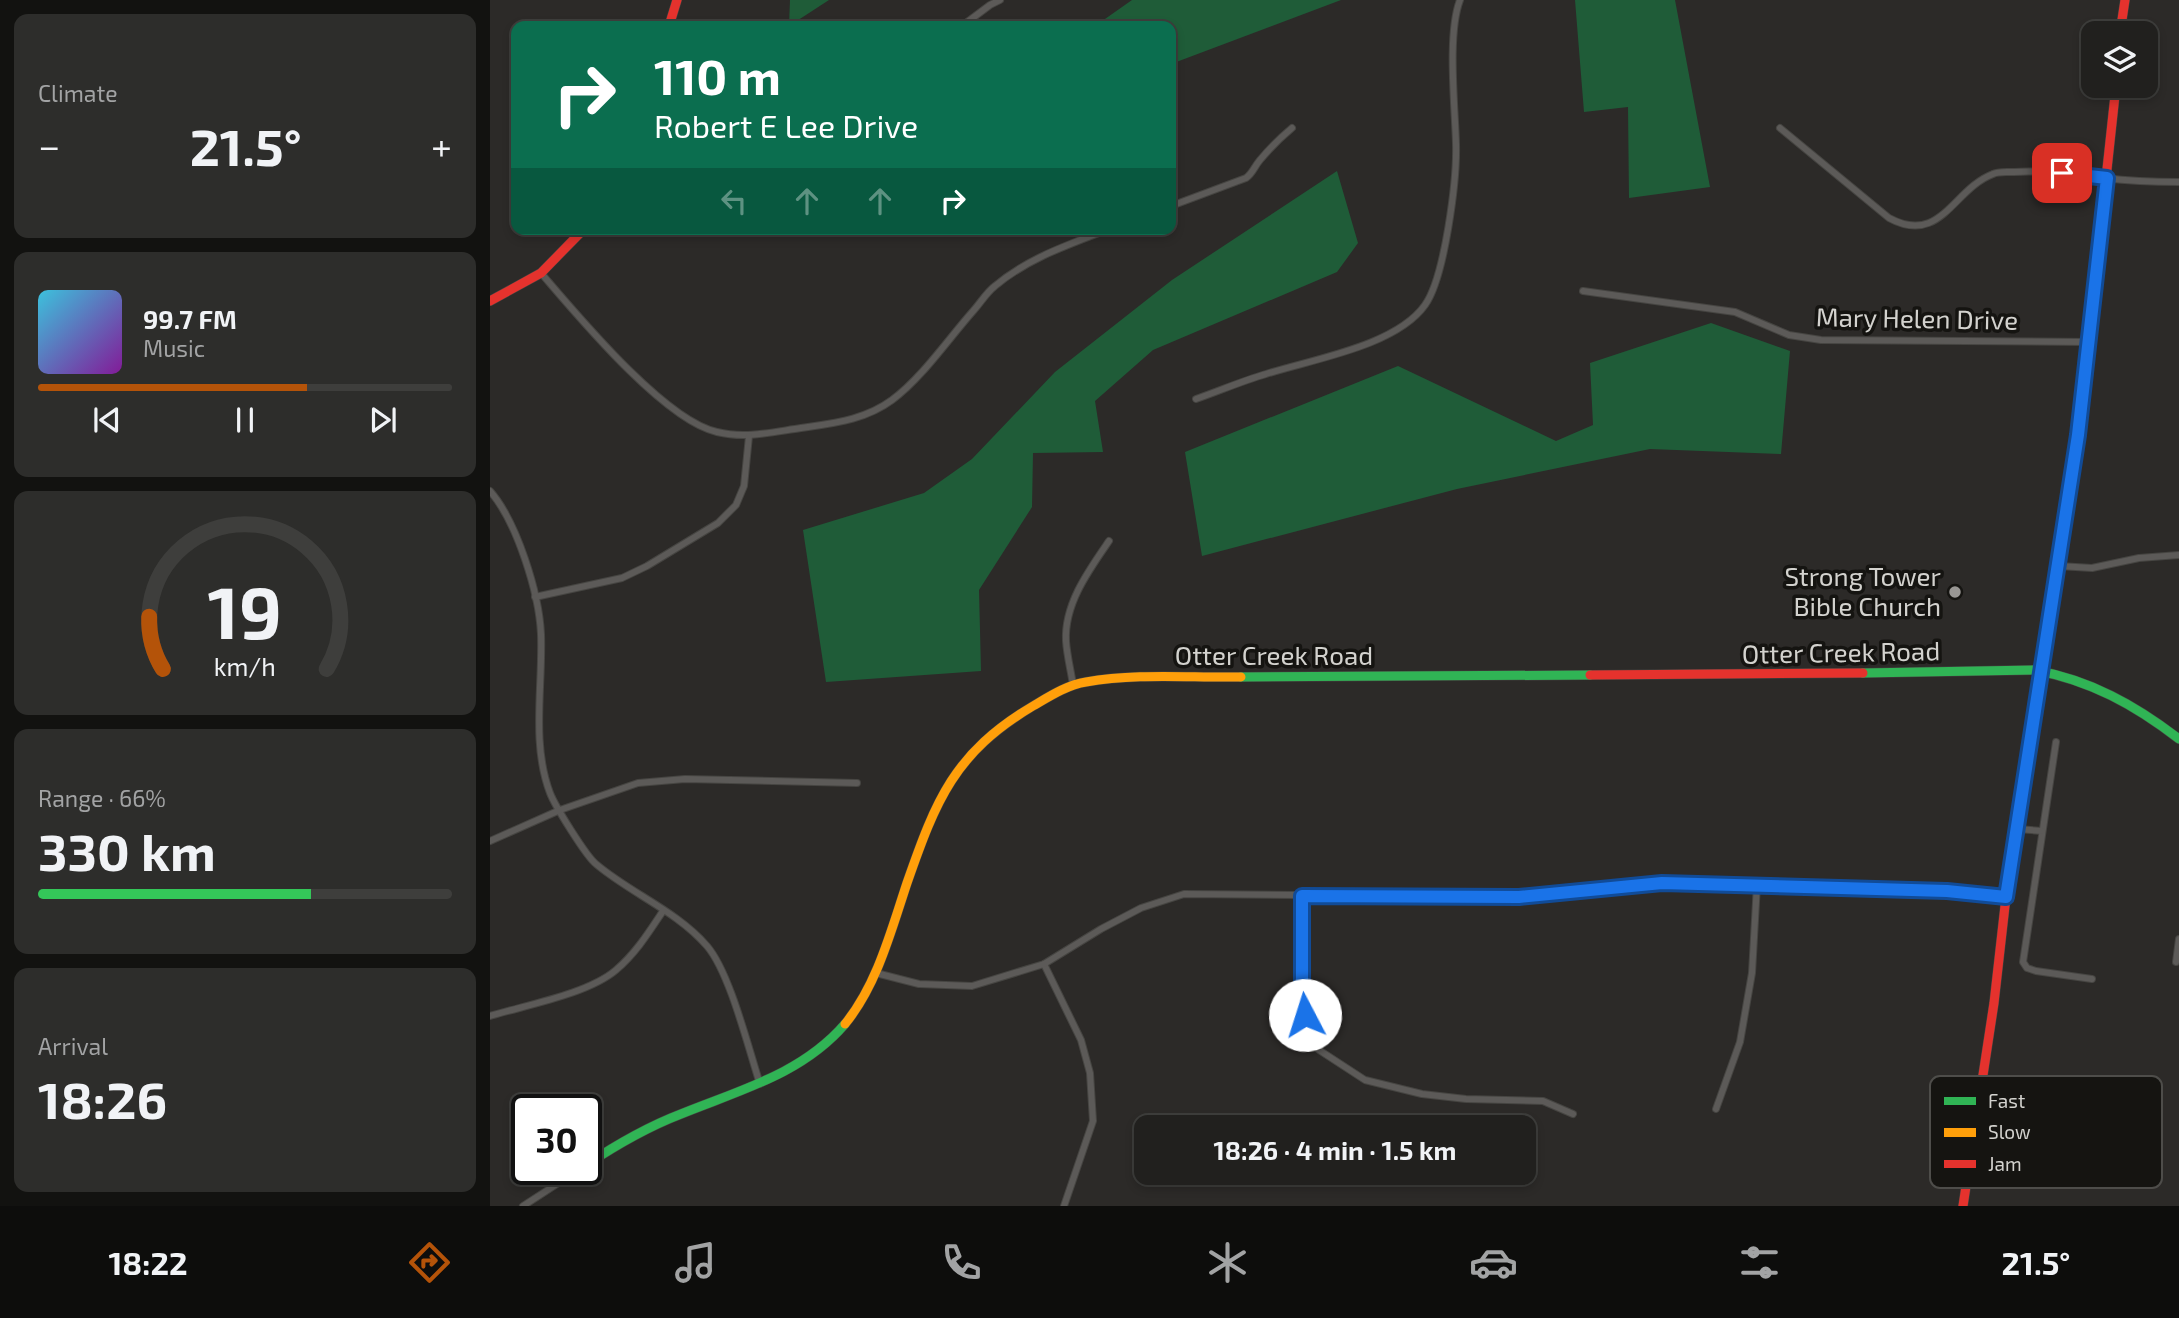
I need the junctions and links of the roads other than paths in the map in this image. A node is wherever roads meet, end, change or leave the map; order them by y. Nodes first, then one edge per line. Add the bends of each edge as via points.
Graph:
1 (677, 0) edge
2 (1000, 0) edge
3 (1460, 0) edge
4 (2125, 0) edge
5 (671, 21) edge
6 (969, 21) edge
7 (2122, 21) edge
8 (2115, 98) edge
9 (1292, 128) dead end
10 (1780, 128) dead end
11 (2107, 178) junction
12 (2179, 182) edge
13 (1176, 204) edge
14 (578, 235) edge
15 (1094, 235) edge
16 (541, 273) junction
17 (1583, 291) dead end
18 (490, 301) edge
19 (2089, 342) junction
20 (1196, 399) dead end
21 (749, 436) junction
22 (490, 491) edge
23 (1109, 541) dead end
24 (2179, 555) edge
25 (2059, 566) junction
26 (535, 597) junction
27 (2043, 671) junction
28 (1073, 685) junction
29 (2179, 738) edge
30 (2056, 742) dead end
31 (857, 783) dead end
32 (560, 810) junction
33 (2018, 829) junction
34 (2042, 831) junction
35 (490, 841) edge
36 (1757, 884) junction
37 (1302, 896) junction
38 (2006, 897) junction
39 (663, 911) junction
40 (2179, 939) edge
41 (2176, 962) dead end
42 (1044, 964) junction
43 (876, 973) junction
44 (2092, 979) dead end
45 (490, 1016) edge
46 (1983, 1076) edge
47 (760, 1084) junction
48 (1716, 1109) dead end
49 (1573, 1114) dead end
50 (602, 1156) edge
51 (555, 1185) edge
52 (1966, 1188) edge
53 (523, 1206) edge
54 (1064, 1206) edge
55 (1963, 1206) edge

1 - 5 street
2 - 6 street
3 - 20 street via 1454,39 1457,155 1442,260 1424,307 1378,340
4 - 7 street
8 - 11 street
9 - 13 street via 1246,178
10 - 11 street via 1889,218 1913,226 1945,214 1993,173 2040,170
11 - 12 street
11 - 19 street
14 - 16 street
15 - 21 street via 1046,254 995,286 911,383 876,410 848,421
16 - 18 street
16 - 21 street via 663,401 694,425
17 - 19 street, Mary Helen Drive via 1735,312 1789,335 1821,340
19 - 25 street
21 - 26 street via 744,486 736,505 718,523 622,578
22 - 26 street via 516,533
23 - 28 street via 1069,609 1066,640
24 - 25 street via 2092,568
25 - 27 street
26 - 32 street via 541,632 540,742 550,793
27 - 28 street, Otter Creek Road via 1134,678
27 - 29 street, Otter Creek Road via 2108,692
27 - 33 street
28 - 43 street, Otter Creek Road via 1003,725 968,757 942,798 913,866
30 - 34 street
31 - 32 street via 638,783
32 - 35 street
32 - 39 street via 593,862
33 - 34 street
33 - 38 street
34 - 44 street via 2023,962 2036,971
36 - 37 street via 1662,883 1519,897
36 - 38 street
36 - 48 street via 1752,973 1741,1042
37 - 42 street via 1184,894 1141,908
37 - 49 street via 1302,1000 1308,1030 1319,1050 1377,1084 1466,1099 1543,1101
38 - 46 street
39 - 45 street via 637,950 614,972 578,991
39 - 47 street via 706,945 720,965
40 - 41 street
42 - 43 street via 972,986 919,984
42 - 54 street via 1081,1040 1090,1073 1093,1121
43 - 47 street, Otter Creek Road via 837,1033 810,1058
47 - 50 street, Otter Creek Road via 655,1125
51 - 53 street
52 - 55 street

